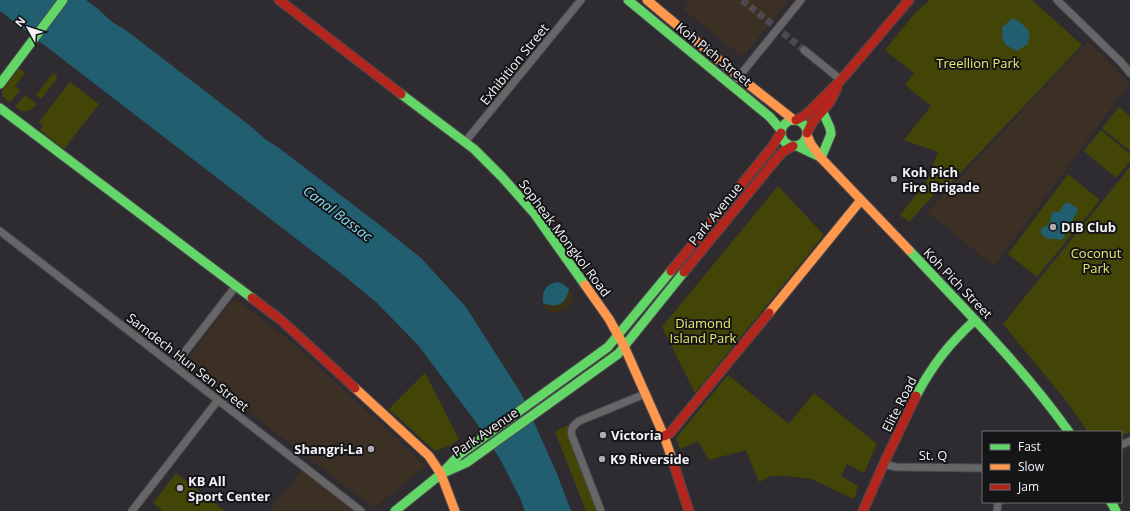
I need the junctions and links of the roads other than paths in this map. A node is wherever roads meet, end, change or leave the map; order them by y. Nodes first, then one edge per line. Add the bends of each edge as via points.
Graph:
1 (63, 0) edge
2 (279, 0) edge
3 (580, 0) edge
4 (628, 0) edge
5 (647, 0) edge
6 (801, 0) edge
7 (909, 0) edge
8 (1057, 0) edge
9 (804, 50) tunnel mouth
10 (1130, 73) edge
11 (739, 76) junction
12 (841, 80) junction
13 (0, 84) edge
14 (732, 85) junction
15 (0, 108) edge
16 (822, 110) junction
17 (795, 120) junction
18 (781, 132) junction
19 (807, 134) junction
20 (465, 142) junction
21 (795, 146) junction
22 (821, 158) junction
23 (861, 200) junction
24 (0, 231) edge
25 (236, 286) junction
26 (975, 320) junction
27 (618, 335) junction
28 (624, 346) junction
29 (174, 366) junction
30 (645, 394) junction
31 (218, 400) junction
32 (1068, 431) edge
33 (664, 436) junction
34 (883, 464) junction
35 (982, 468) edge
36 (441, 474) junction
37 (132, 511) edge
38 (361, 511) edge
39 (395, 511) edge
40 (455, 511) edge
41 (600, 511) edge
42 (689, 511) edge
43 (863, 511) edge

1 - 13 main road
2 - 20 main road, Sopheak Mongkol Road
3 - 20 street, Exhibition Street
4 - 14 main road, Koh Pich Street
5 - 11 main road, Koh Pich Street
6 - 11 street
7 - 12 main road
8 - 10 street
9 - 12 street
11 - 14 street
11 - 17 main road, Koh Pich Street
12 - 16 main road via 830,102
12 - 17 main road via 811,110
14 - 18 main road, Koh Pich Street via 770,117
15 - 25 main road
16 - 19 main road
16 - 22 main road via 830,134
17 - 18 main road via 786,122
17 - 19 main road via 805,125
18 - 21 main road via 784,142
18 - 27 main road, Park Avenue
19 - 21 main road via 804,141
19 - 22 main road, Koh Pich Street
20 - 27 main road, Sopheak Mongkol Road via 492,166 534,213 602,308
21 - 22 main road, Koh Pich Street
21 - 28 main road, Park Avenue via 778,157
22 - 23 main road, Koh Pich Street
23 - 26 main road, Koh Pich Street
23 - 33 main road via 675,428
24 - 29 street, Samdech Hun Sen Street
25 - 29 street
25 - 36 main road via 281,320 429,456
26 - 32 main road, Koh Pich Street via 1026,376
26 - 34 main road, Elite Road via 953,340 936,362
27 - 28 main road, Sopheak Mongkol Road
27 - 36 main road, Park Avenue via 608,347 460,454
28 - 30 main road, Sopheak Mongkol Road
28 - 36 main road, Park Avenue via 618,354 466,463
29 - 31 street, Samdech Hun Sen Street
30 - 33 main road, Sopheak Mongkol Road
30 - 41 street via 579,421 572,428 572,436
31 - 37 street
31 - 38 street, Samdech Hun Sen Street
33 - 42 main road, Sopheak Mongkol Road
34 - 35 street, St. Q via 896,467
34 - 43 main road, Elite Road
36 - 39 main road
36 - 40 main road

